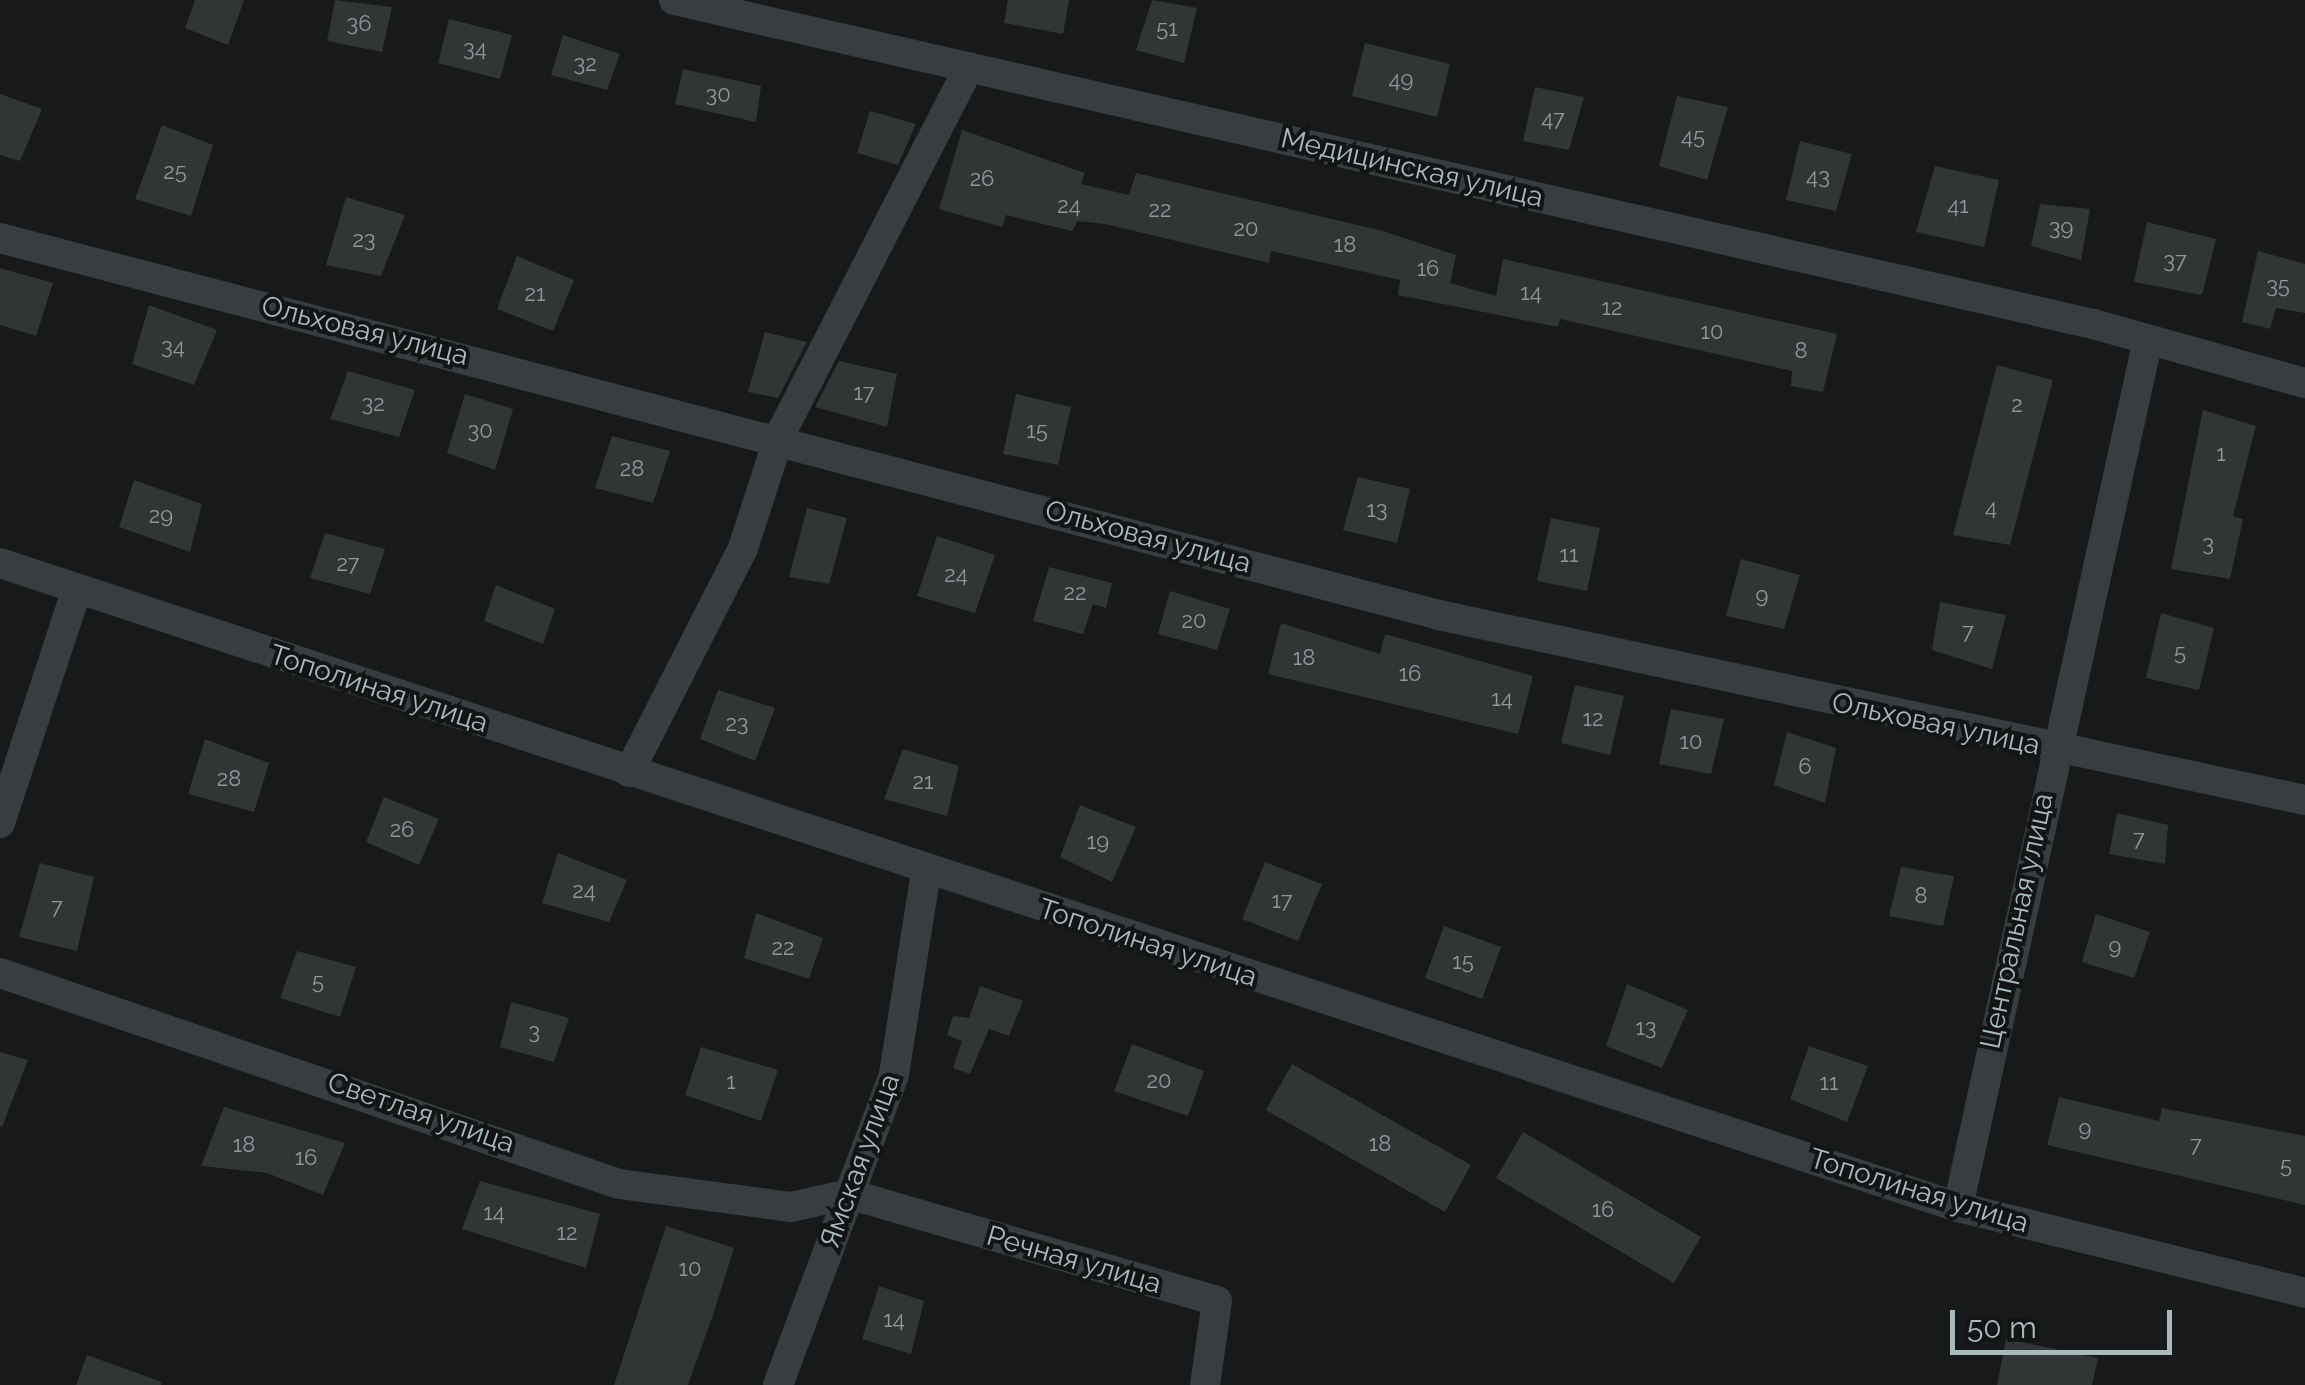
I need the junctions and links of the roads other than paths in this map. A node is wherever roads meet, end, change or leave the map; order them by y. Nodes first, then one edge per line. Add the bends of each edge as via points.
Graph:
1 (674, 0) edge
2 (969, 68) junction
3 (0, 238) edge
4 (2147, 344) junction
5 (2305, 384) edge
6 (779, 437) junction
7 (0, 563) edge
8 (77, 589) junction
9 (2052, 749) junction
10 (629, 772) junction
11 (2305, 800) edge
12 (0, 823) edge
13 (926, 872) junction
14 (0, 973) edge
15 (849, 1194) junction
16 (1958, 1207) junction
17 (2305, 1293) edge
18 (778, 1385) edge
19 (1205, 1385) edge

1 - 2 street, Медицинская улица
2 - 4 street, Медицинская улица via 2093,324
2 - 6 street
3 - 6 street, Ольховая улица
4 - 5 street, Медицинская улица
4 - 9 street, Центральная улица
6 - 9 street, Ольховая улица via 1439,615
6 - 10 street via 743,548
7 - 8 street, Тополиная улица
8 - 10 street, Тополиная улица
8 - 12 street
9 - 11 street, Ольховая улица
9 - 16 street, Центральная улица
10 - 13 street, Тополиная улица
13 - 15 street, Ямская улица via 894,1074
13 - 16 street, Тополиная улица
14 - 15 street, Светлая улица via 618,1184 791,1207
15 - 18 street, Ямская улица
15 - 19 street, Речная улица via 1217,1301
16 - 17 street, Тополиная улица

